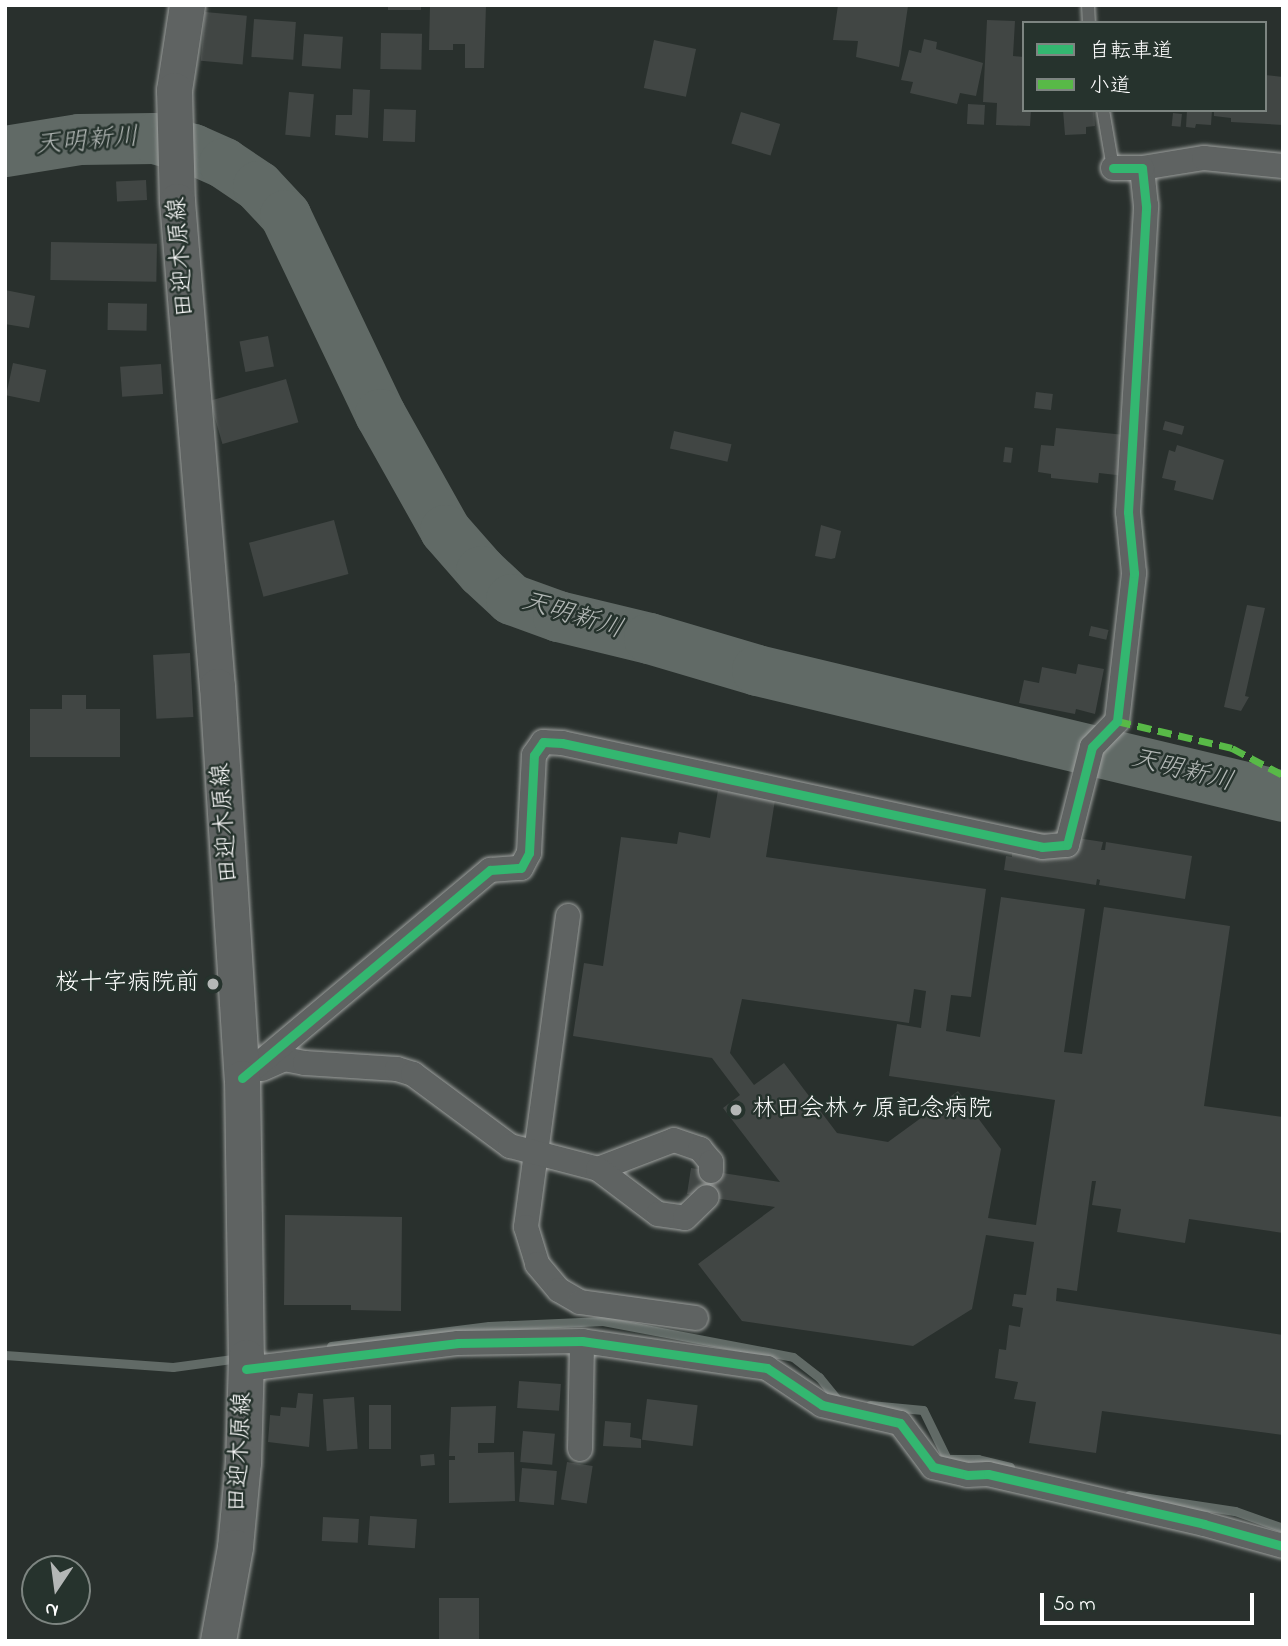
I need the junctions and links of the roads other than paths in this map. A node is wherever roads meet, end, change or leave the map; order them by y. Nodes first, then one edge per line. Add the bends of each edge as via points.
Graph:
1 (187, 5) edge
2 (1103, 112) edge
3 (1283, 166) edge
4 (1113, 168) joint
5 (1142, 168) junction
6 (568, 916) dead end
7 (242, 1078) junction
8 (536, 1153) junction
9 (598, 1169) junction
10 (710, 1171) dead end
11 (707, 1197) dead end
12 (696, 1318) dead end
13 (582, 1341) junction
14 (246, 1369) junction
15 (580, 1449) dead end
16 (1283, 1546) edge
17 (218, 1641) edge

1 - 7 main road, 田迎木原線 via 174,90 177,201 218,686
2 - 4 lane
3 - 5 street via 1205,158
4 - 5 street
5 - 7 street via 1146,205 1128,512 1134,573 1117,721 1093,747 1065,846 1042,847 543,741 534,755 529,853 521,868 490,870
6 - 8 street
7 - 8 street via 284,1059 397,1069 413,1074 510,1146
7 - 14 main road, 田迎木原線
8 - 9 street
8 - 12 street via 526,1227 537,1264 559,1290 580,1301
9 - 10 street via 674,1140 700,1149 710,1162
9 - 11 street via 658,1214 685,1218
13 - 14 street via 458,1343
13 - 15 street
13 - 16 street via 767,1368 822,1405 900,1423 933,1467 967,1475 988,1474
14 - 17 main road, 田迎木原線 via 235,1547

